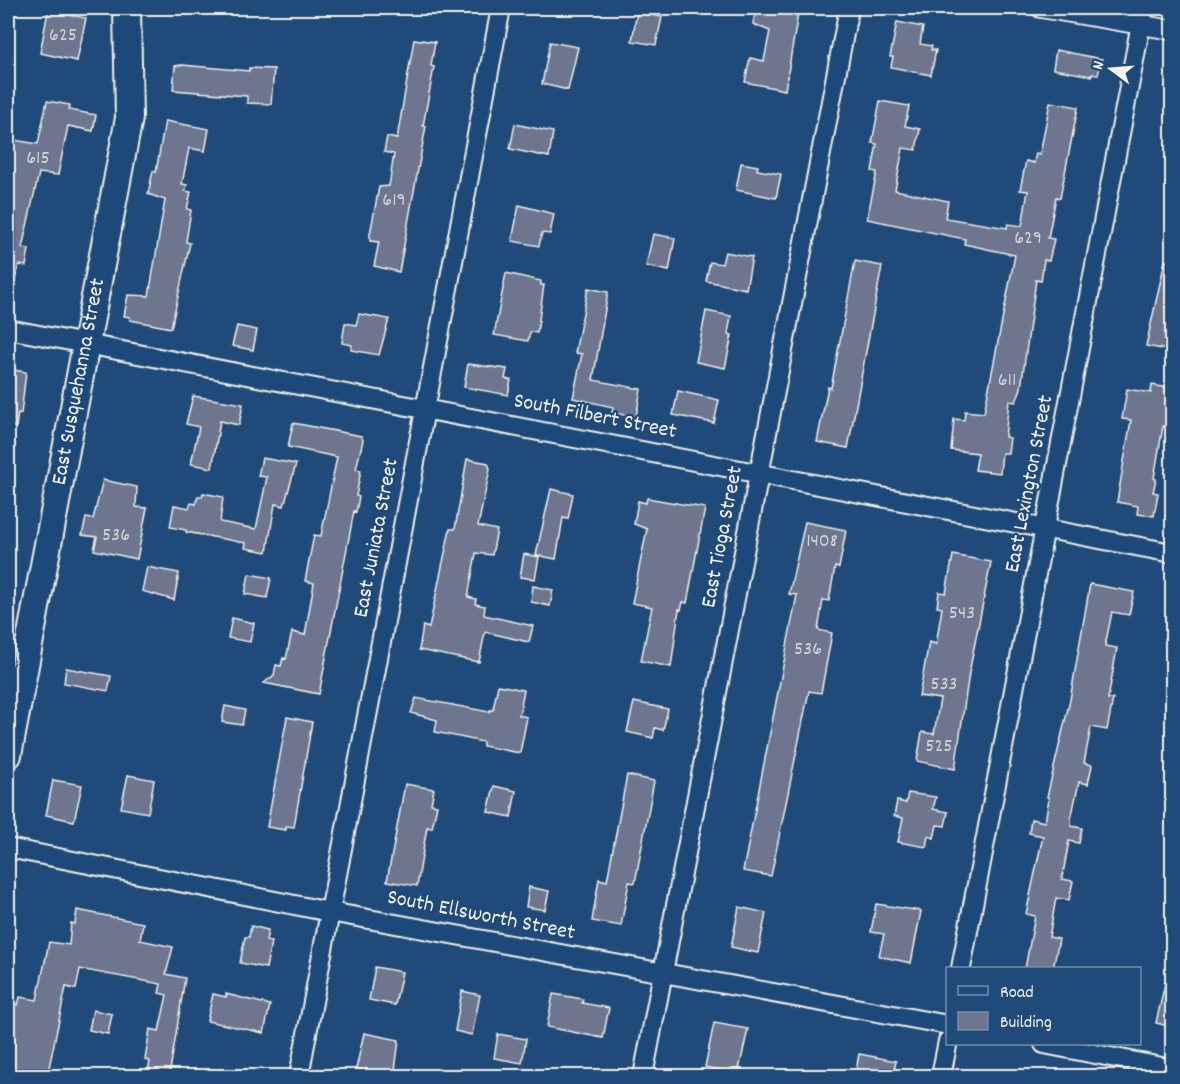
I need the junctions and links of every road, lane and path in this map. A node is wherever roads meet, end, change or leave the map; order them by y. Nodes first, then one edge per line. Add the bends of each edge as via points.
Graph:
1 (127, 8) edge
2 (501, 8) edge
3 (849, 8) edge
4 (1041, 8) edge
5 (1144, 8) edge
6 (1140, 26) junction
7 (1173, 30) edge
8 (8, 329) edge
9 (86, 343) junction
10 (425, 409) junction
11 (760, 472) junction
12 (1046, 529) junction
13 (1173, 553) edge
14 (8, 755) edge
15 (8, 848) edge
16 (330, 912) junction
17 (961, 967) edge
18 (662, 974) junction
19 (946, 1025) edge
20 (947, 1045) edge
21 (1049, 1045) edge
22 (1173, 1069) edge
23 (299, 1077) edge
24 (643, 1077) edge
25 (941, 1077) edge

1 - 9 main road, East Susquehanna Street via 129,118
2 - 10 street, East Juniata Street
3 - 11 street, East Tioga Street
4 - 6 street
5 - 6 street, East Lexington Street
6 - 7 street
6 - 12 street, East Lexington Street
8 - 9 street, South Filbert Street
9 - 10 street, South Filbert Street
9 - 14 main road, East Susquehanna Street
10 - 11 street, South Filbert Street
10 - 16 street, East Juniata Street
11 - 12 street, South Filbert Street
11 - 18 street, East Tioga Street
12 - 13 street, South Filbert Street
12 - 17 street, East Lexington Street
15 - 16 street, South Ellsworth Street
16 - 18 street, South Ellsworth Street
16 - 23 street, East Juniata Street
18 - 19 street, South Ellsworth Street
18 - 24 street, East Tioga Street
20 - 25 street
21 - 22 street

